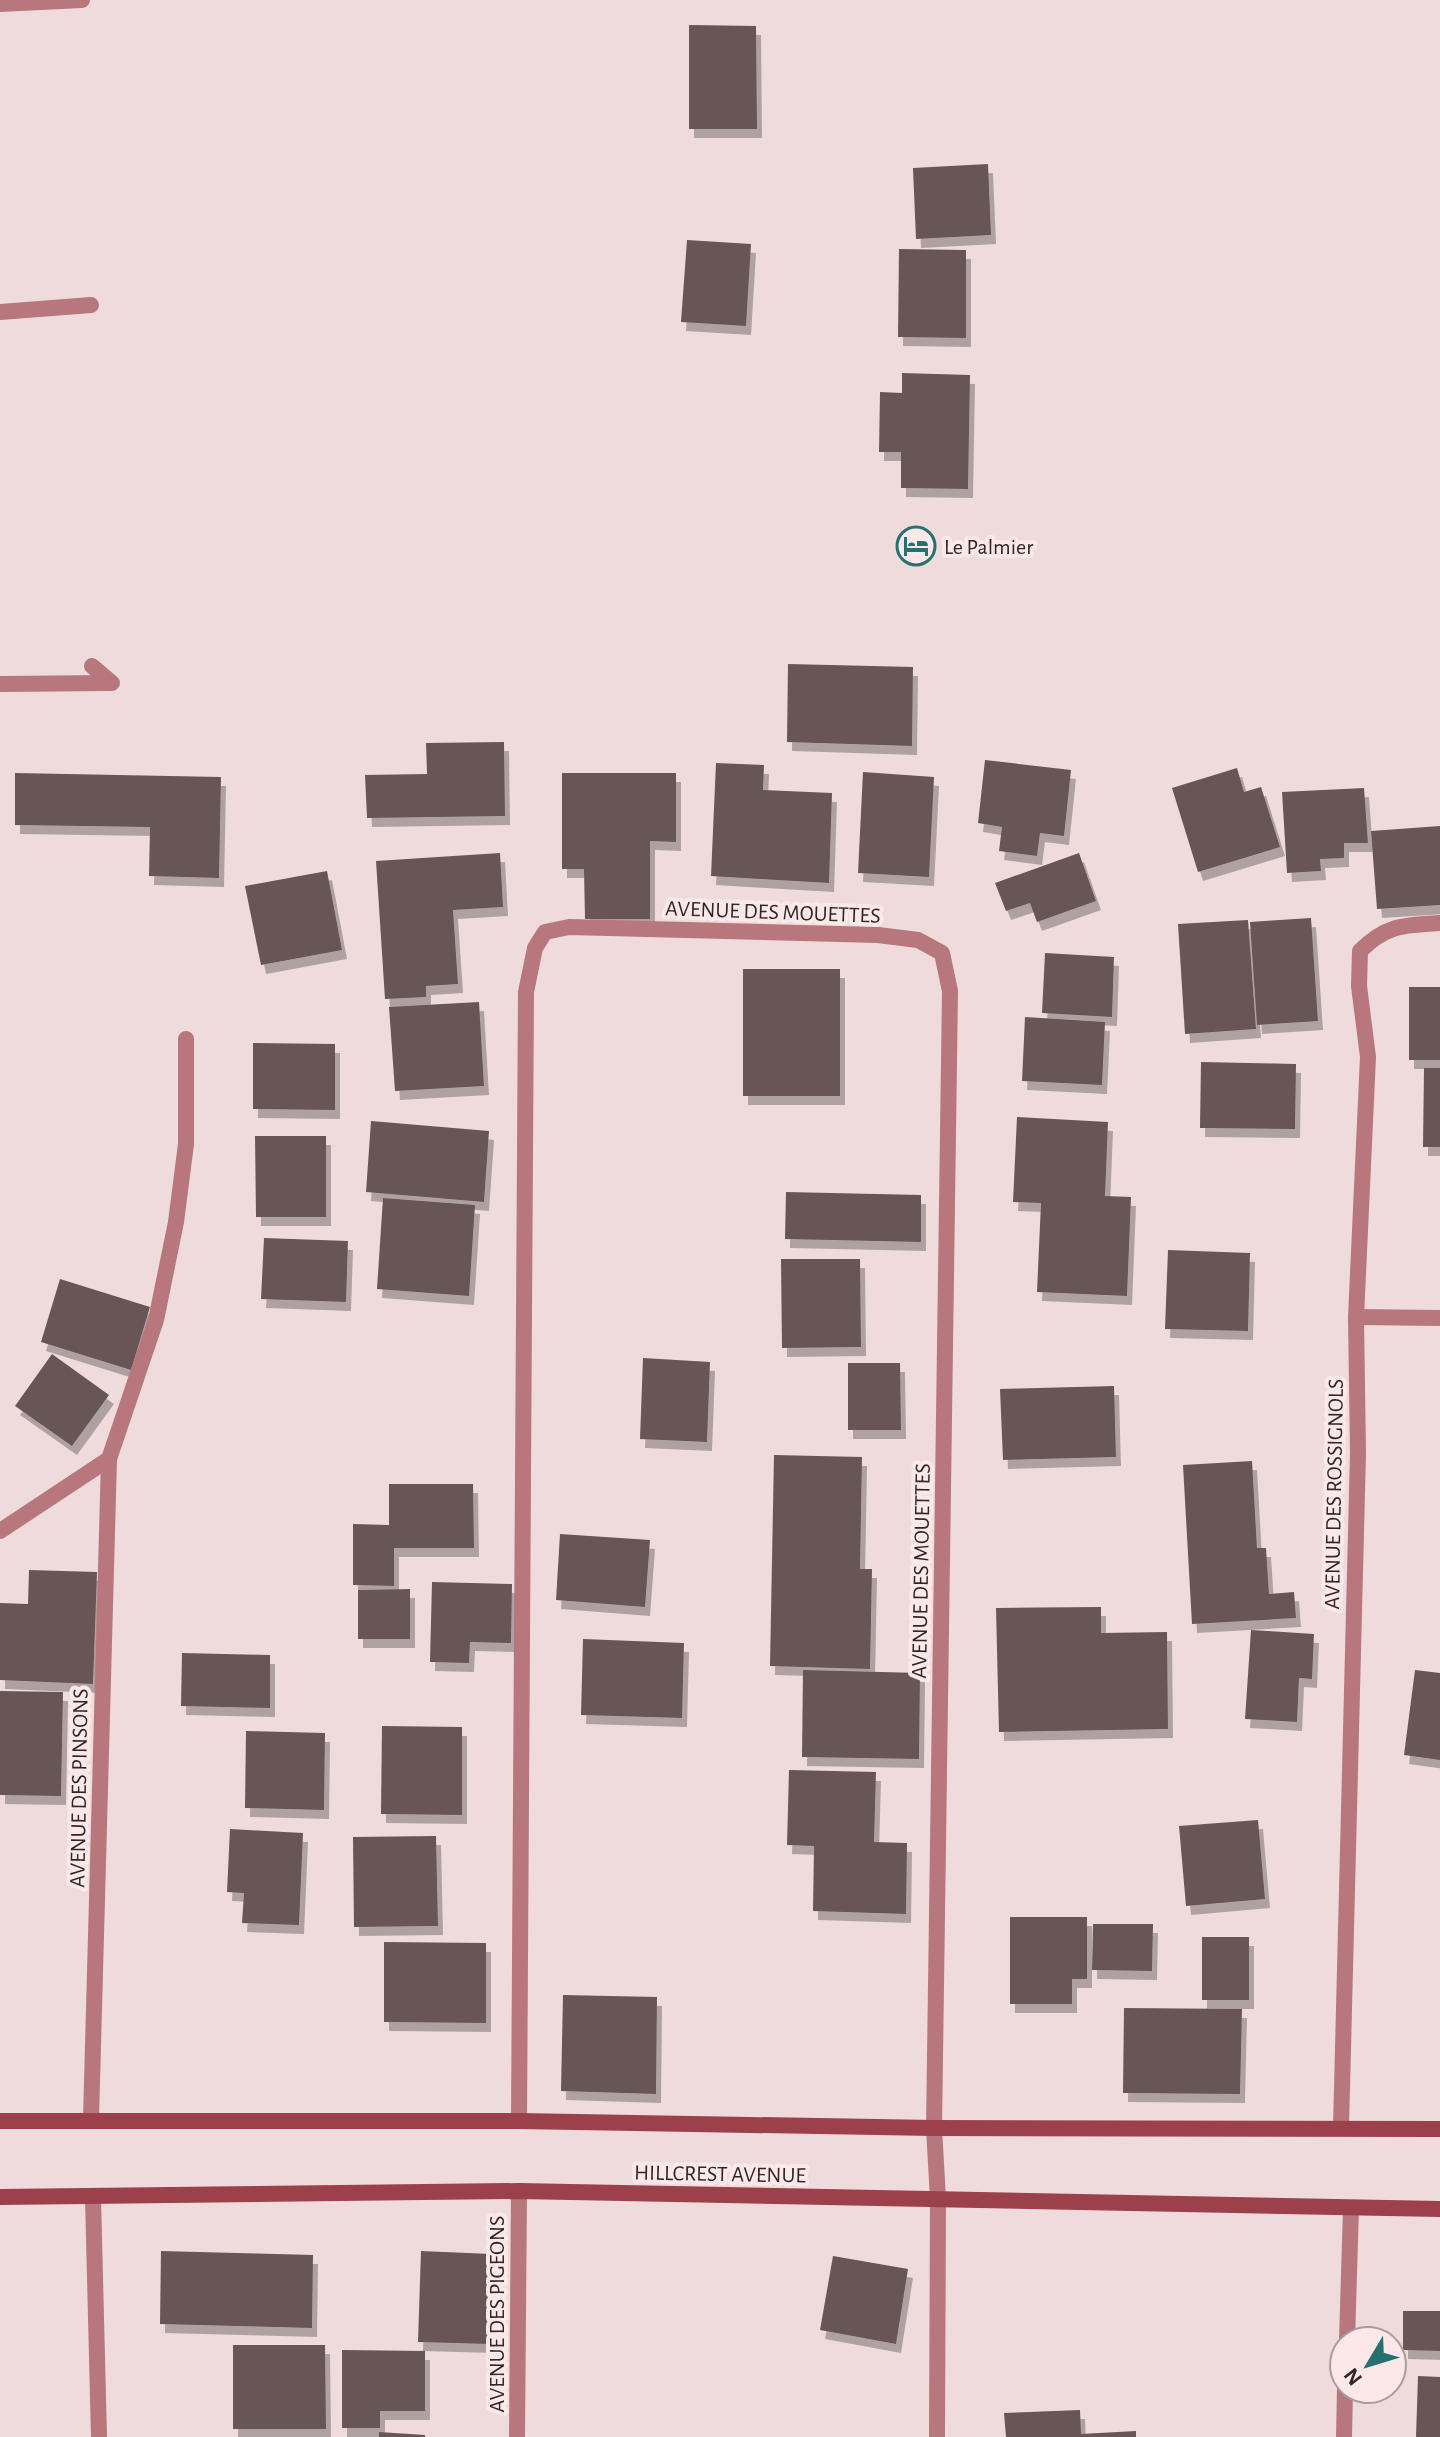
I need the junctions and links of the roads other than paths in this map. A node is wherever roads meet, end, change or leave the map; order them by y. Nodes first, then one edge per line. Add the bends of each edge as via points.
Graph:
1 (82, 0) edge
2 (0, 4) edge
3 (91, 305) dead end
4 (0, 312) edge
5 (92, 666) dead end
6 (0, 684) edge
7 (1440, 923) edge
8 (186, 1039) dead end
9 (1356, 1317) junction
10 (1440, 1318) edge
11 (109, 1459) junction
12 (0, 1531) edge
13 (91, 2119) junction
14 (0, 2121) edge
15 (519, 2121) junction
16 (934, 2128) junction
17 (1341, 2128) junction
18 (1440, 2129) edge
19 (519, 2191) junction
20 (0, 2197) edge
21 (93, 2198) junction
22 (938, 2199) junction
23 (1351, 2208) junction
24 (1440, 2209) edge
25 (1347, 2325) edge
26 (1345, 2405) edge
27 (99, 2437) edge
28 (517, 2437) edge
29 (937, 2437) edge
30 (1344, 2437) edge

1 - 2 street
3 - 4 street
5 - 6 street via 112,683
7 - 9 street, AVENUE DES ROSSIGNOLS via 1379,932 1360,951 1368,1057
8 - 11 street, AVENUE DES PINSONS via 186,1144 176,1222 156,1320
9 - 10 street
9 - 17 street, AVENUE DES ROSSIGNOLS via 1358,1453
11 - 12 street
11 - 13 street, AVENUE DES PINSONS
13 - 14 main road
13 - 15 main road
15 - 16 main road
15 - 16 street, AVENUE DES MOUETTES via 526,992 535,948 545,932 569,927 878,935 918,940 942,953 950,991
16 - 17 main road
16 - 22 street, AVENUE DES MOUETTES
17 - 18 main road
19 - 21 main road, HILLCREST AVENUE
19 - 22 main road, HILLCREST AVENUE
19 - 28 street, AVENUE DES PIGEONS
20 - 21 main road, HILLCREST AVENUE
21 - 27 street
22 - 23 main road, HILLCREST AVENUE
22 - 29 street
23 - 24 main road, HILLCREST AVENUE
23 - 25 street
26 - 30 street

